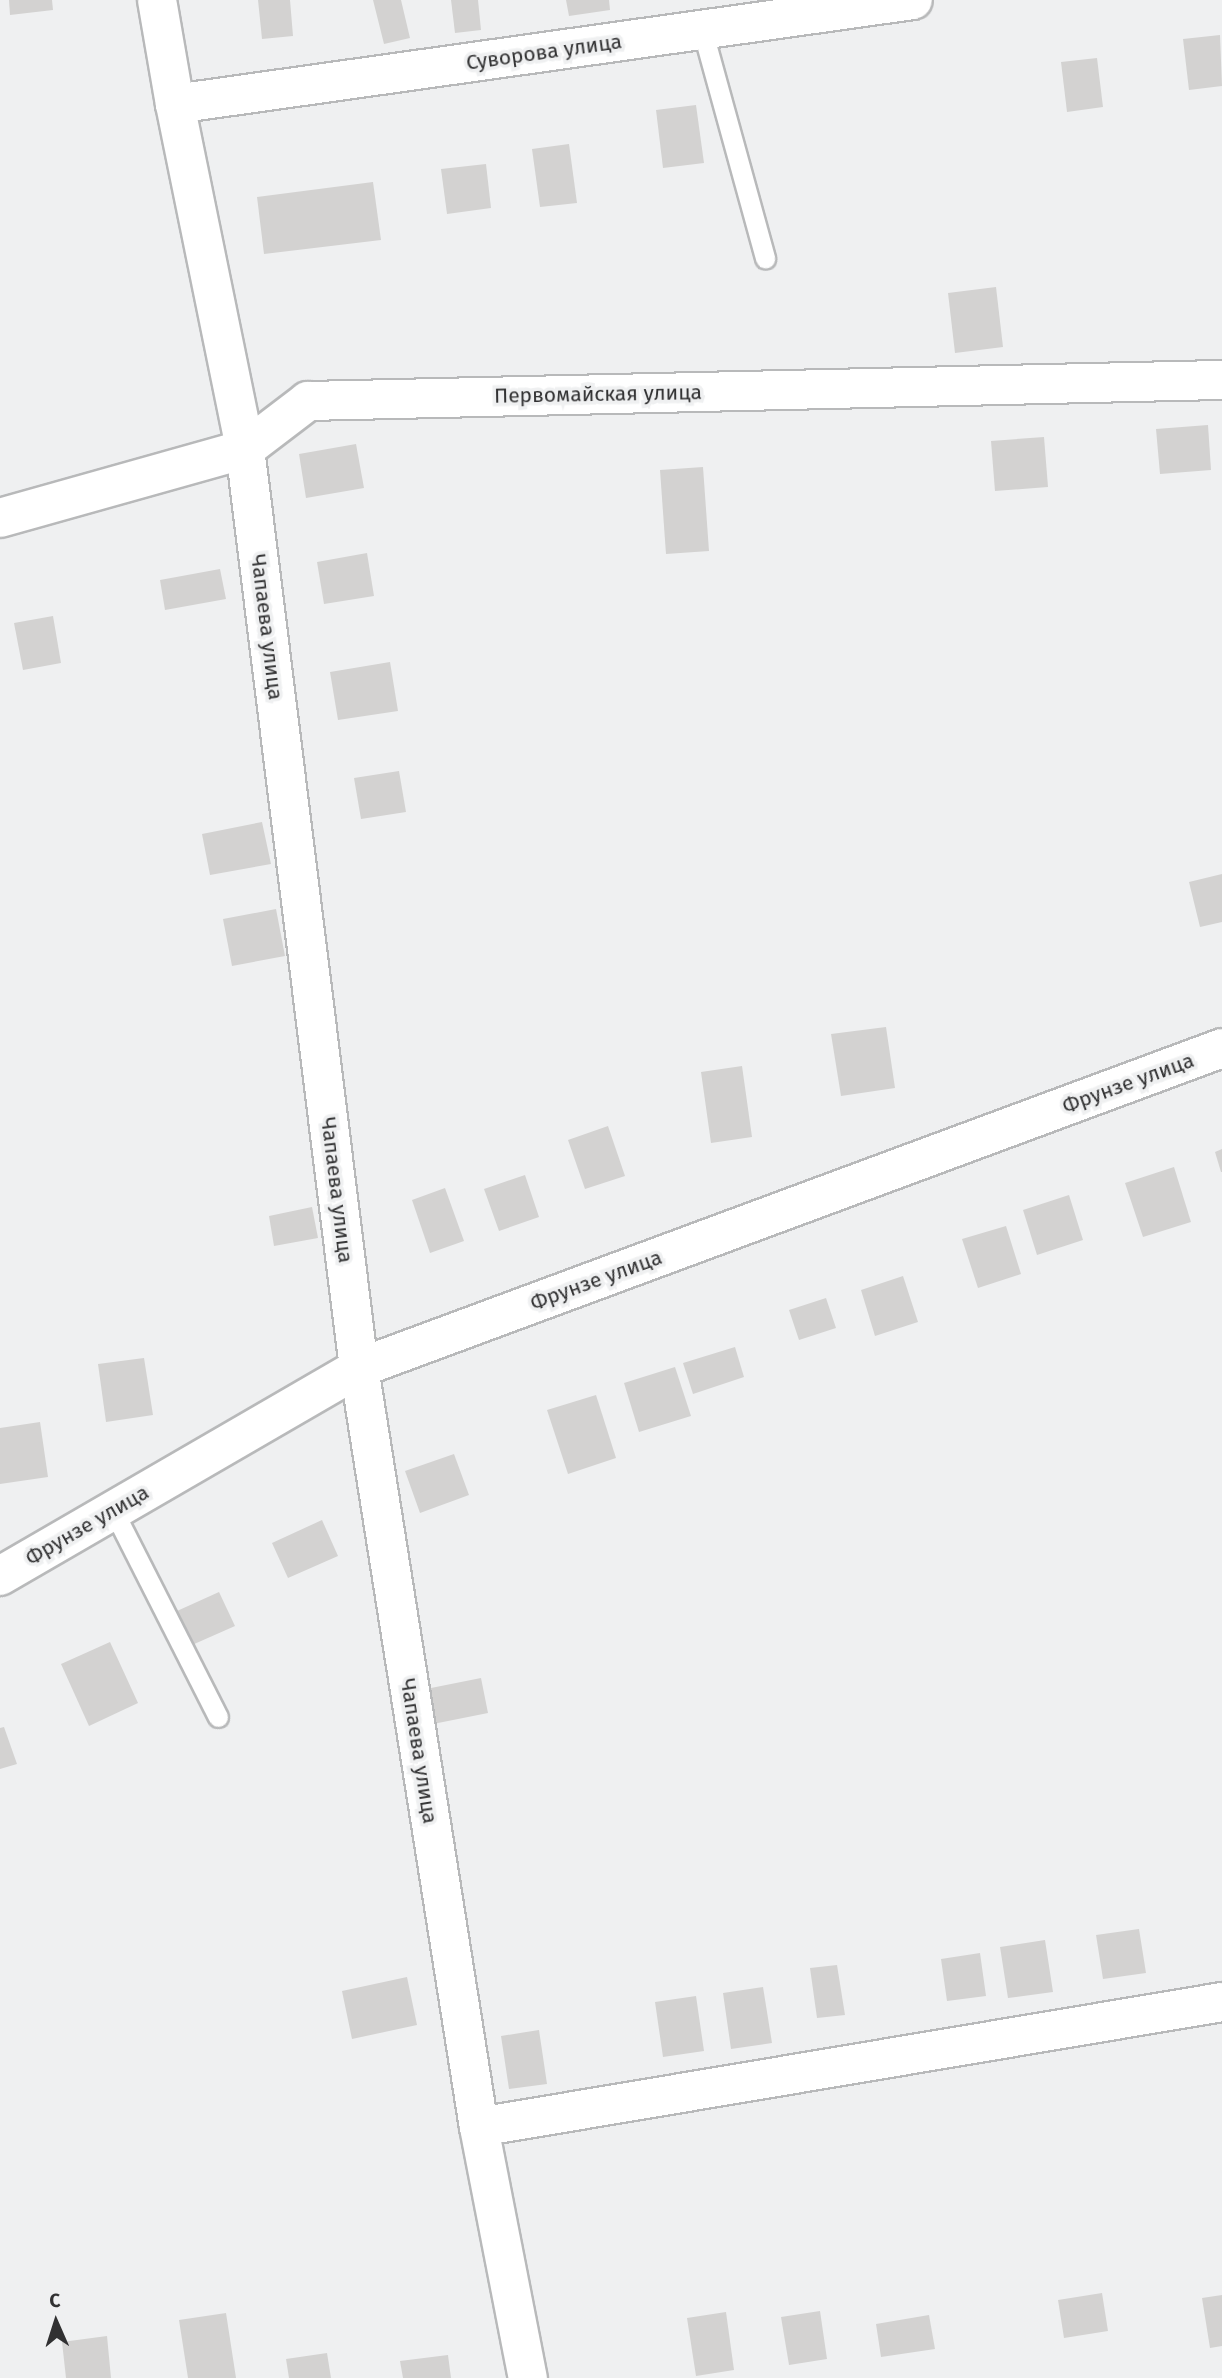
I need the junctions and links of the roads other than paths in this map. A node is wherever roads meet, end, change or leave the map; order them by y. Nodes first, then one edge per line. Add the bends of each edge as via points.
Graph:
1 (157, 0) edge
2 (913, 0) edge
3 (702, 29) junction
4 (174, 104) junction
5 (765, 258) dead end
6 (1222, 380) edge
7 (245, 449) junction
8 (0, 518) edge
9 (1222, 1048) edge
10 (359, 1368) junction
11 (113, 1510) junction
12 (0, 1576) edge
13 (218, 1717) dead end
14 (1222, 2002) edge
15 (479, 2127) junction
16 (528, 2378) edge

1 - 4 street, Чапаева улица
2 - 3 street, Суворова улица
3 - 4 street, Суворова улица
3 - 5 lane
4 - 7 street, Чапаева улица
6 - 7 street, Первомайская улица via 308,401
7 - 8 street, Первомайская улица
7 - 10 street, Чапаева улица
9 - 10 street, Фрунзе улица
10 - 11 street, Фрунзе улица
10 - 15 street, Чапаева улица
11 - 12 street, Фрунзе улица
11 - 13 lane
14 - 15 street
15 - 16 street, Чапаева улица

